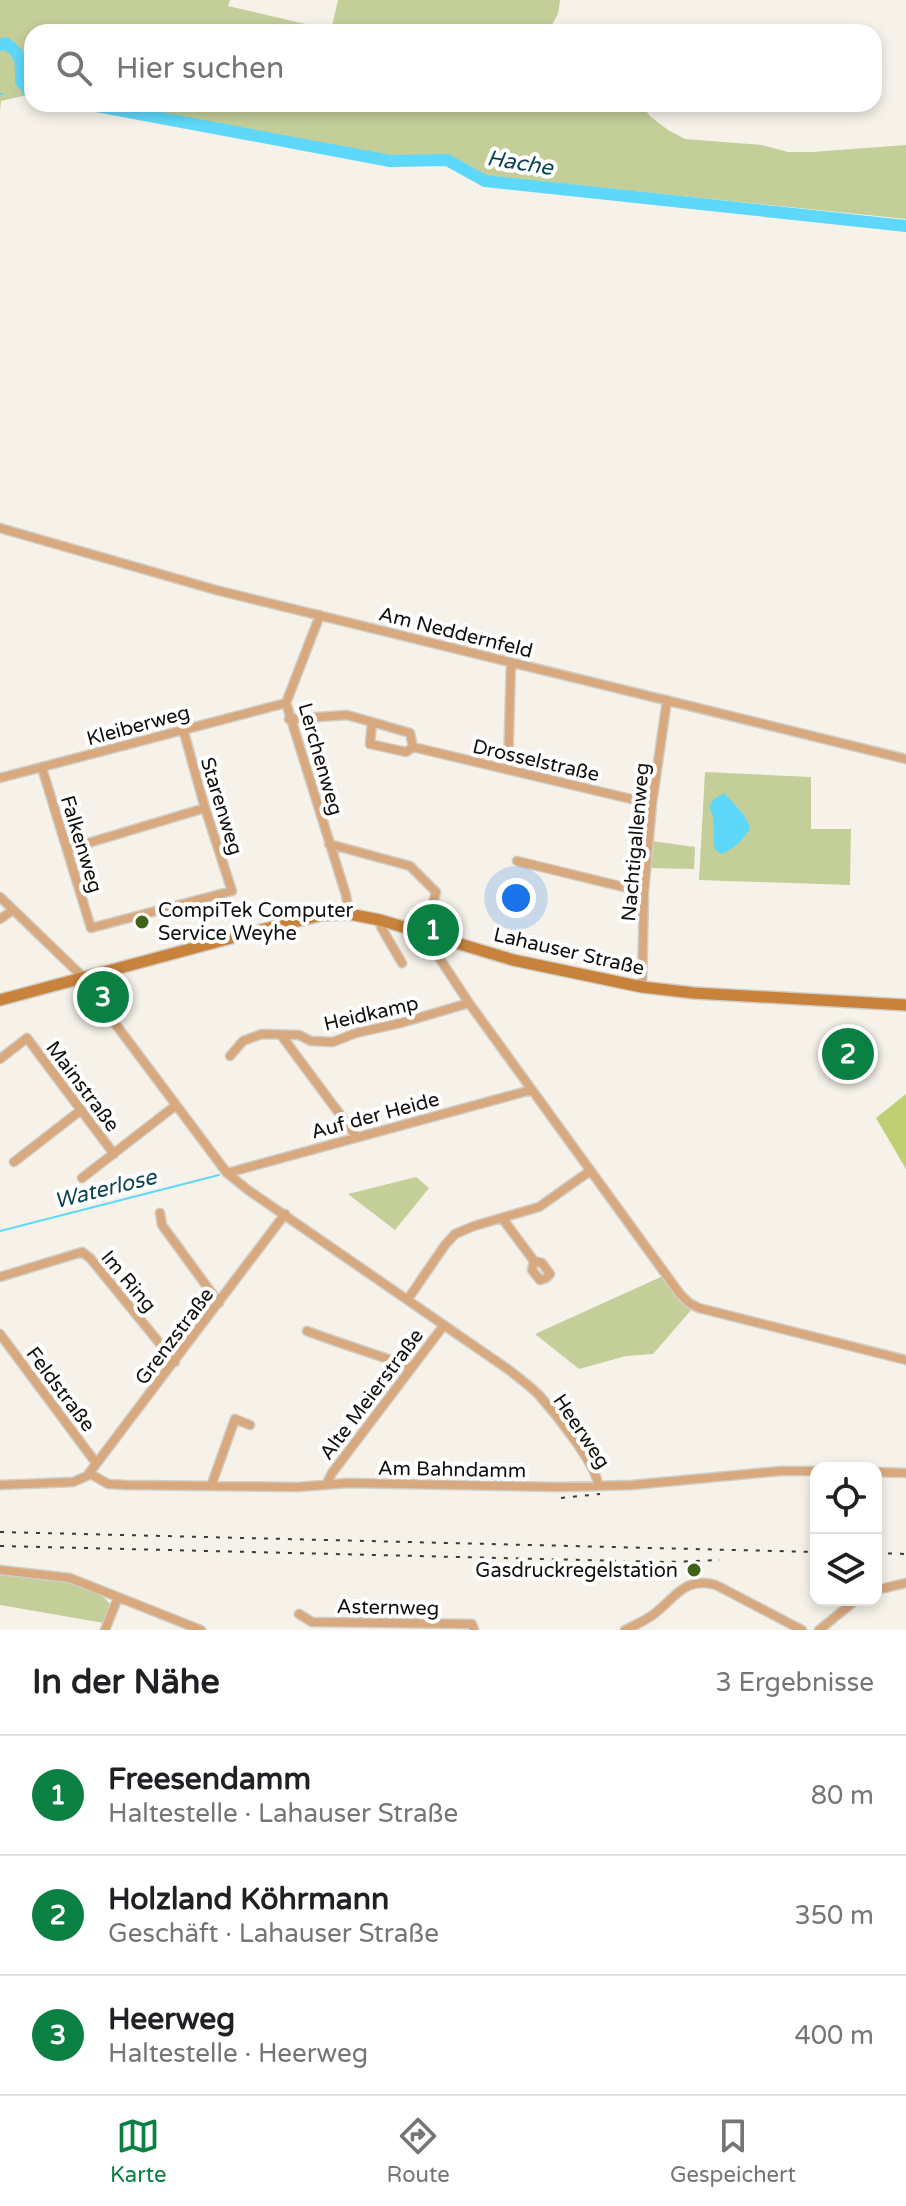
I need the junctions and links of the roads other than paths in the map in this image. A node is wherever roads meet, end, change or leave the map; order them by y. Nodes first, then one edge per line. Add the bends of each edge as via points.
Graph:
1 (0, 528) edge
2 (320, 615) junction
3 (511, 663) junction
4 (667, 700) junction
5 (286, 703) junction
6 (289, 719) junction
7 (372, 722) junction
8 (183, 729) junction
9 (413, 747) junction
10 (906, 759) edge
11 (42, 768) junction
12 (508, 770) junction
13 (0, 778) edge
14 (652, 804) junction
15 (205, 808) junction
16 (329, 844) junction
17 (68, 849) junction
18 (517, 861) dead end
19 (644, 892) junction
20 (0, 897) edge
21 (13, 910) junction
22 (349, 914) junction
23 (0, 919) edge
24 (380, 920) junction
25 (91, 928) joint
26 (428, 934) junction
27 (402, 963) dead end
28 (84, 978) junction
29 (642, 987) junction
30 (0, 1000) edge
31 (469, 1003) junction
32 (906, 1005) edge
33 (281, 1035) junction
34 (230, 1056) dead end
35 (0, 1059) edge
36 (531, 1090) junction
37 (175, 1106) junction
38 (81, 1110) junction
39 (356, 1136) junction
40 (114, 1154) junction
41 (14, 1162) dead end
42 (590, 1171) junction
43 (227, 1173) junction
44 (82, 1178) dead end
45 (160, 1213) dead end
46 (285, 1214) junction
47 (502, 1218) junction
48 (534, 1261) dead end
49 (0, 1277) edge
50 (408, 1299) junction
51 (219, 1303) junction
52 (444, 1325) junction
53 (307, 1331) dead end
54 (0, 1334) edge
55 (906, 1360) edge
56 (175, 1362) junction
57 (410, 1367) junction
58 (250, 1425) dead end
59 (96, 1463) junction
60 (810, 1471) edge
61 (882, 1472) edge
62 (906, 1473) edge
63 (88, 1475) junction
64 (0, 1485) edge
65 (326, 1485) junction
66 (598, 1485) junction
67 (211, 1486) junction
68 (0, 1570) edge
69 (906, 1583) edge
70 (882, 1589) edge
71 (118, 1597) junction
72 (849, 1606) edge
73 (299, 1614) dead end
74 (105, 1630) edge
75 (201, 1630) edge
76 (474, 1630) edge
77 (625, 1630) edge
78 (802, 1630) edge
79 (819, 1630) edge

1 - 2 street, Am Neddernfeld
2 - 3 street, Am Neddernfeld
2 - 5 street, Lerchenweg
3 - 4 street, Am Neddernfeld
3 - 12 street
4 - 10 street, Am Neddernfeld
4 - 14 street, Nachtigallenweg
5 - 6 street, Lerchenweg
5 - 8 street, Kleiberweg
6 - 7 street, Drosselstraße via 347,715
6 - 16 street, Lerchenweg
7 - 9 street, Drosselstraße via 410,733
7 - 9 street, Drosselstraße via 370,744 406,752
8 - 11 street, Kleiberweg
8 - 15 street, Starenweg
9 - 12 street, Drosselstraße
11 - 13 street, Kleiberweg
11 - 17 street, Falkenweg
12 - 14 street, Drosselstraße
14 - 19 street, Nachtigallenweg
15 - 17 street
15 - 25 street, Starenweg via 232,891
16 - 22 street, Lerchenweg
16 - 26 street via 410,866 436,892
17 - 25 street, Falkenweg
18 - 19 street
19 - 29 street, Nachtigallenweg
20 - 21 street, Heerweg
21 - 23 street
21 - 28 street, Heerweg
22 - 24 street, Lahauser Straße
22 - 28 street, Lahauser Straße via 322,915
24 - 26 street, Lahauser Straße
24 - 27 street
26 - 29 street, Lahauser Straße via 513,960
26 - 31 street
28 - 30 street, Lahauser Straße
28 - 37 street, Heerweg
29 - 32 street, Lahauser Straße
31 - 33 street, Heidkamp via 333,1042
31 - 36 street
33 - 34 street, Heidkamp via 243,1041
33 - 39 street
35 - 38 street, Mainstraße via 27,1038
36 - 39 street, Auf der Heide
36 - 42 street
37 - 40 street
37 - 43 street, Heerweg
38 - 40 street, Mainstraße
38 - 41 street
39 - 43 street, Auf der Heide
40 - 44 street
42 - 47 street via 545,1203
42 - 55 street via 689,1303
43 - 46 street, Heerweg
45 - 51 street via 162,1225
46 - 50 street, Heerweg
46 - 51 street, Grenzstraße
47 - 48 street
47 - 50 street via 455,1234
49 - 56 street, Im Ring via 82,1252
50 - 52 street, Heerweg
51 - 56 street, Grenzstraße
52 - 57 street, Alte Meierstraße
52 - 66 street, Heerweg via 537,1393 581,1450
53 - 57 street
54 - 59 street, Feldstraße
56 - 59 street, Grenzstraße
57 - 65 street, Alte Meierstraße
58 - 67 street via 235,1419
59 - 63 street, Grenzstraße
60 - 66 street, Am Bahndamm
61 - 62 street
63 - 64 street, Am Bahndamm via 73,1482
63 - 67 street, Am Bahndamm via 108,1484
65 - 66 street, Am Bahndamm
65 - 67 street, Am Bahndamm
68 - 71 street via 70,1578
69 - 70 street
71 - 74 street
71 - 75 street
72 - 79 street
73 - 76 street, Asternweg via 312,1622 472,1624
77 - 78 street via 657,1612 681,1589 702,1581

